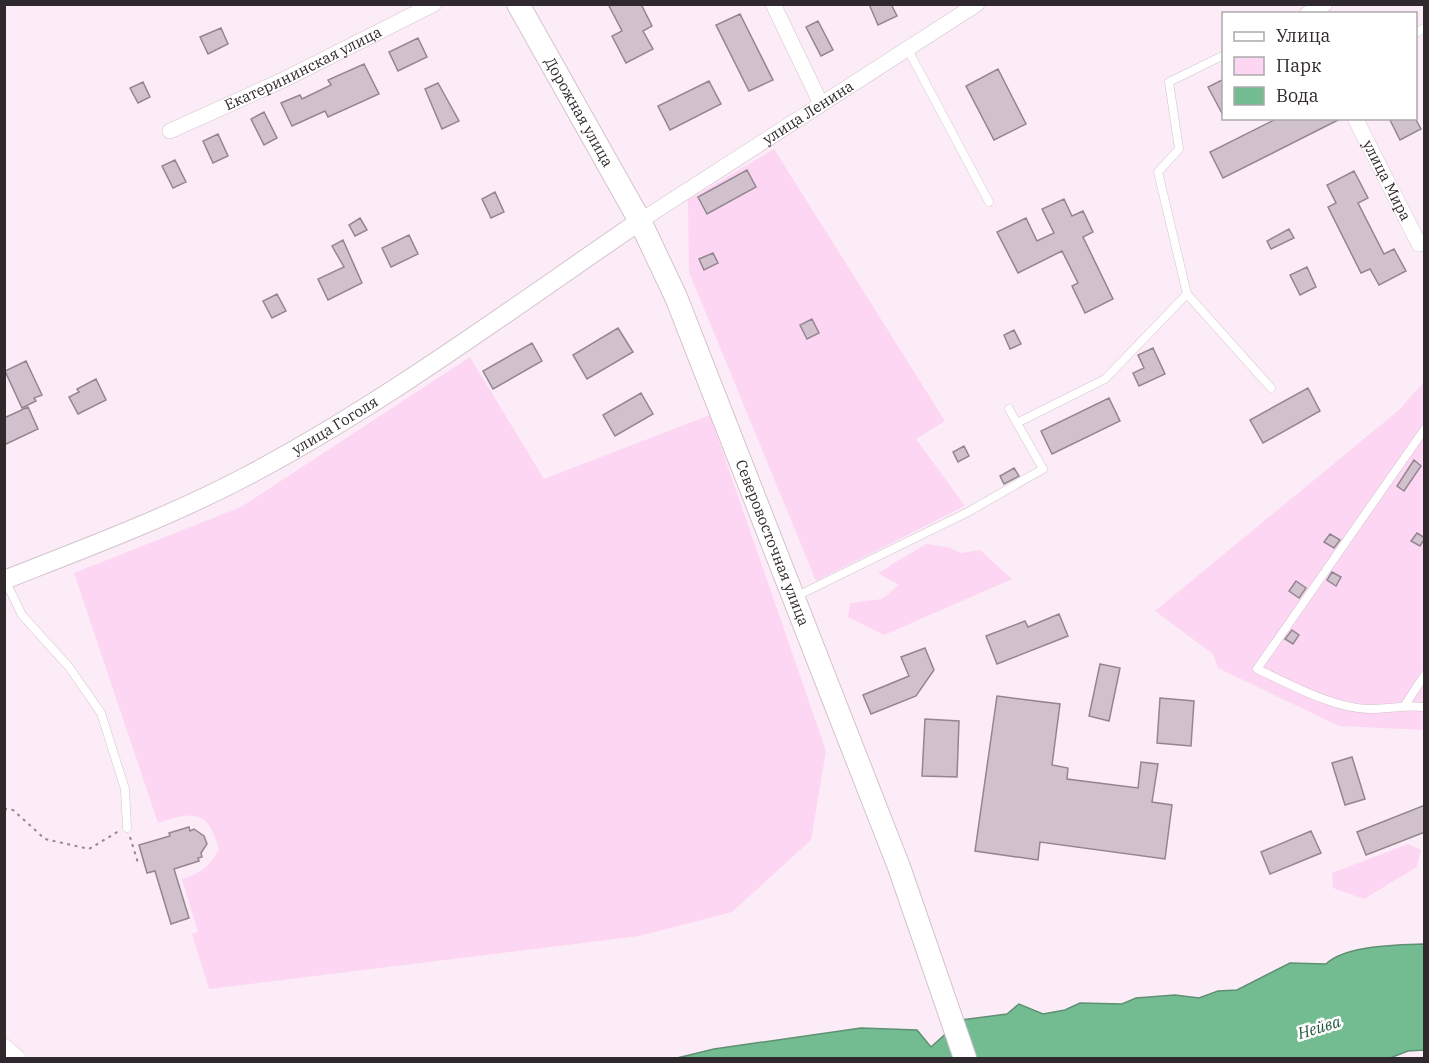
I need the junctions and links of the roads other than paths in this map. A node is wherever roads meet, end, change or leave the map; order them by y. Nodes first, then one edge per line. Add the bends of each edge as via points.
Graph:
1 (434, 4) edge
2 (518, 4) edge
3 (773, 4) edge
4 (977, 4) edge
5 (1325, 4) edge
6 (1311, 12) edge
7 (907, 48) junction
8 (1222, 56) edge
9 (820, 104) junction
10 (1356, 120) edge
11 (170, 130) dead end
12 (990, 202) dead end
13 (640, 221) junction
14 (1419, 244) dead end
15 (1187, 294) junction
16 (1271, 388) dead end
17 (1009, 409) dead end
18 (1017, 423) junction
19 (1425, 430) edge
20 (5, 580) edge
21 (796, 597) junction
22 (1425, 676) edge
23 (1405, 705) junction
24 (1425, 707) edge
25 (127, 828) road end
26 (4, 1046) edge
27 (18, 1059) edge
28 (965, 1059) edge

1 - 11 street, Екатерининская улица via 283,80
2 - 13 main road, Дорожная улица
3 - 9 street
4 - 7 street, улица Ленина
5 - 6 street
7 - 9 street, улица Ленина
7 - 12 lane
8 - 15 lane via 1169,82 1179,149 1158,172
9 - 13 street, улица Ленина
10 - 14 street, улица Мира
13 - 20 street, улица Гоголя via 378,399 247,476 148,523
13 - 21 main road, Северовосточная улица via 676,297
15 - 16 lane
15 - 18 lane via 1105,379
17 - 18 lane
18 - 21 lane via 1043,469 968,512
19 - 23 lane via 1257,669 1327,699 1368,709
20 - 25 lane via 22,615 69,667 101,713 125,789
21 - 28 main road, Северовосточная улица via 899,867
22 - 23 lane
23 - 24 lane
26 - 27 street

